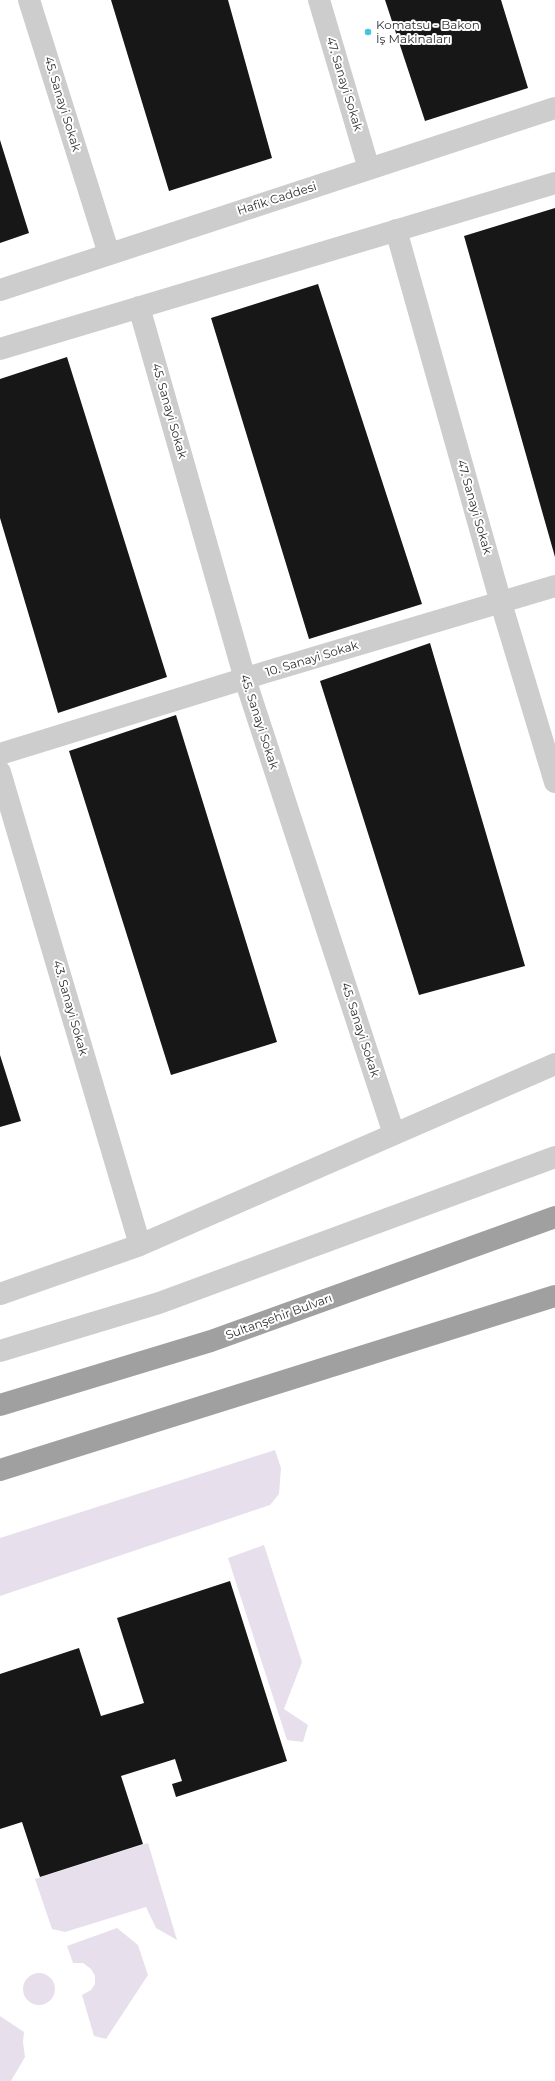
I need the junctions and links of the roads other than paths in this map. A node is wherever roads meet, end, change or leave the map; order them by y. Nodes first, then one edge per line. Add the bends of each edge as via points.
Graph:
1 (29, 0) edge
2 (319, 0) edge
3 (555, 108) edge
4 (369, 169) junction
5 (555, 183) edge
6 (396, 230) junction
7 (109, 254) junction
8 (0, 290) edge
9 (139, 307) junction
10 (0, 349) edge
11 (555, 586) edge
12 (501, 603) junction
13 (244, 679) junction
14 (0, 754) edge
15 (0, 772) edge
16 (555, 782) edge
17 (555, 1064) edge
18 (394, 1134) junction
19 (555, 1157) edge
20 (555, 1217) edge
21 (140, 1245) junction
22 (0, 1294) edge
23 (555, 1296) edge
24 (0, 1351) edge
25 (0, 1405) edge
26 (0, 1470) edge

1 - 7 street, 45. Sanayi Sokak
2 - 4 street, 47. Sanayi Sokak
3 - 4 street, Hafik Caddesi
4 - 7 street, Hafik Caddesi
5 - 6 street
6 - 9 street
6 - 12 street, 47. Sanayi Sokak
7 - 8 street, Hafik Caddesi
9 - 10 street
9 - 13 street, 45. Sanayi Sokak
11 - 12 street, 10. Sanayi Sokak
12 - 13 street, 10. Sanayi Sokak
12 - 16 street, 47. Sanayi Sokak
13 - 14 street, 10. Sanayi Sokak
13 - 18 street, 45. Sanayi Sokak
15 - 21 street, 43. Sanayi Sokak
17 - 18 street
18 - 21 street
19 - 24 street via 159,1303
20 - 25 highway, Sultanşehir Bulvarı via 211,1342
21 - 22 street
23 - 26 highway

